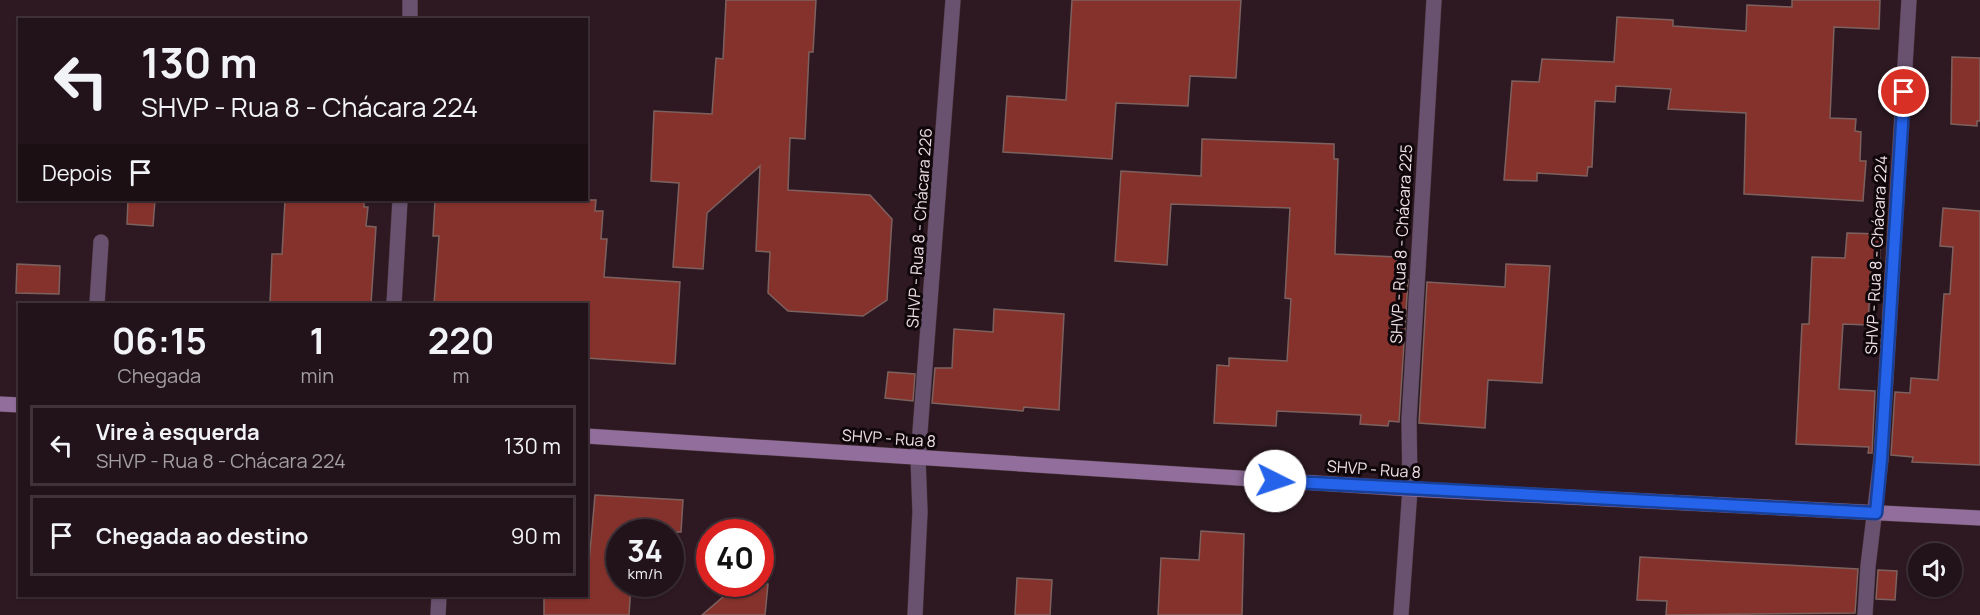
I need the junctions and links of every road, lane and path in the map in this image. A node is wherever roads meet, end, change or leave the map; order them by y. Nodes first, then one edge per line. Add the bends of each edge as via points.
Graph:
1 (410, 0) edge
2 (953, 0) edge
3 (1434, 0) edge
4 (1909, 0) edge
5 (410, 18) edge
6 (400, 201) edge
7 (102, 242) dead end
8 (97, 303) edge
9 (394, 303) edge
10 (0, 404) edge
11 (18, 405) edge
12 (588, 436) edge
13 (918, 458) junction
14 (1410, 489) junction
15 (1876, 513) junction
16 (1980, 519) edge
17 (440, 597) edge
18 (438, 615) edge
19 (915, 615) edge
20 (1401, 615) edge
21 (1865, 615) edge

1 - 5 street
2 - 13 street, SHVP - Rua 8 - Chácara 226
3 - 14 street, SHVP - Rua 8 - Chácara 225 via 1409,420
4 - 15 street, SHVP - Rua 8 - Chácara 224
6 - 9 street
7 - 8 street
10 - 11 street
12 - 13 street, SHVP - Rua 8
13 - 14 street, SHVP - Rua 8
13 - 19 street, SHVP - Rua 8 - Chácara 226 via 920,512
14 - 15 street, SHVP - Rua 8
14 - 20 street, SHVP - Rua 8 - Chácara 225
15 - 16 street, SHVP - Rua 8
15 - 21 street, SHVP - Rua 8 - Chácara 224
17 - 18 street

